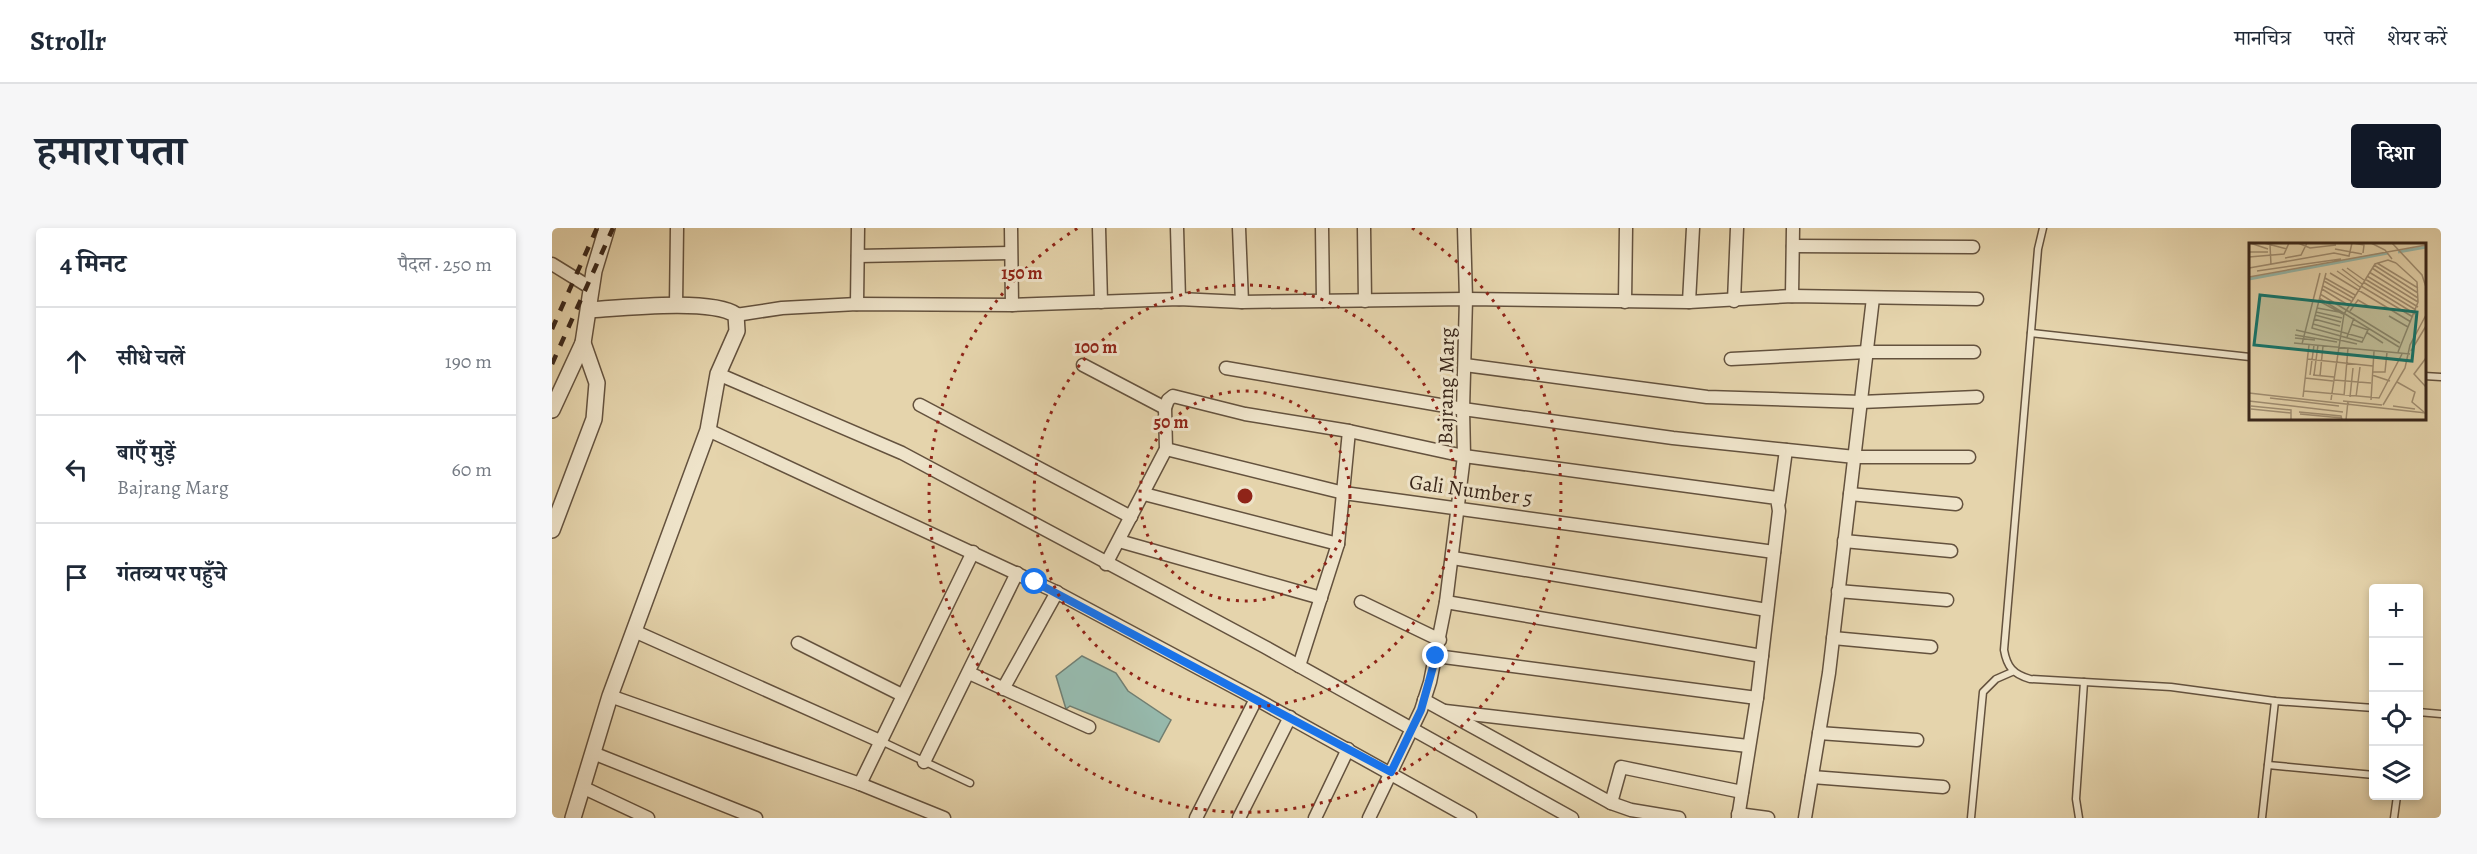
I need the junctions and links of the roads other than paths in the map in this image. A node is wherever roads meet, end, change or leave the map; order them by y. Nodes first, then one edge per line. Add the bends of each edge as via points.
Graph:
1 (607, 228) edge
2 (677, 228) edge
3 (858, 228) edge
4 (1011, 228) edge
5 (1099, 228) edge
6 (1178, 228) edge
7 (1239, 228) edge
8 (1322, 228) edge
9 (1364, 228) edge
10 (1464, 228) edge
11 (1626, 228) edge
12 (1693, 228) edge
13 (1737, 228) edge
14 (1793, 228) edge
15 (2043, 228) edge
16 (1793, 246) junction
17 (1973, 247) dead end
18 (1010, 254) junction
19 (858, 256) junction
20 (552, 264) edge
21 (591, 288) junction
22 (1792, 296) junction
23 (1873, 298) junction
24 (1179, 299) junction
25 (1466, 299) junction
26 (1365, 300) junction
27 (1977, 300) dead end
28 (1323, 301) junction
29 (1734, 301) junction
30 (1101, 302) junction
31 (1242, 302) junction
32 (1625, 302) junction
33 (1689, 302) junction
34 (857, 304) junction
35 (1012, 305) junction
36 (674, 306) junction
37 (589, 310) junction
38 (736, 315) junction
39 (2031, 333) junction
40 (583, 343) junction
41 (1867, 352) junction
42 (1974, 352) dead end
43 (2249, 357) edge
44 (1731, 359) dead end
45 (1083, 365) dead end
46 (1465, 365) junction
47 (1226, 368) dead end
48 (718, 374) junction
49 (2426, 375) edge
50 (2441, 377) edge
51 (1977, 397) dead end
52 (1861, 402) junction
53 (920, 405) dead end
54 (1165, 408) junction
55 (1463, 409) junction
56 (552, 410) edge
57 (708, 430) junction
58 (1349, 431) junction
59 (1166, 449) junction
60 (1786, 450) junction
61 (1464, 456) junction
62 (1854, 457) junction
63 (1969, 458) dead end
64 (1344, 493) junction
65 (1144, 494) junction
66 (1850, 494) junction
67 (1779, 502) junction
68 (1956, 504) dead end
69 (1459, 508) junction
70 (1131, 517) junction
71 (552, 530) edge
72 (1119, 541) junction
73 (1844, 541) junction
74 (1338, 544) junction
75 (1951, 551) dead end
76 (973, 552) junction
77 (1774, 552) junction
78 (1453, 558) junction
79 (1106, 564) junction
80 (1017, 573) junction
81 (1839, 591) junction
82 (1057, 592) junction
83 (1322, 598) junction
84 (1947, 600) dead end
85 (1361, 602) dead end
86 (1446, 602) junction
87 (1767, 610) junction
88 (634, 631) junction
89 (1833, 638) junction
90 (1440, 639) junction
91 (798, 643) dead end
92 (1931, 647) dead end
93 (1436, 656) junction
94 (1762, 656) junction
95 (1299, 666) junction
96 (2012, 672) junction
97 (969, 673) junction
98 (2084, 681) junction
99 (1003, 689) junction
100 (902, 695) junction
101 (610, 696) junction
102 (1756, 698) junction
103 (1256, 699) junction
104 (1424, 700) junction
105 (2275, 701) junction
106 (2369, 708) edge
107 (1445, 711) junction
108 (2423, 712) edge
109 (2441, 714) edge
110 (1290, 717) junction
111 (1089, 727) dead end
112 (1412, 729) junction
113 (1819, 733) junction
114 (1917, 740) dead end
115 (880, 741) junction
116 (1748, 746) junction
117 (1348, 749) junction
118 (593, 753) junction
119 (924, 762) junction
120 (2268, 765) junction
121 (1391, 772) junction
122 (2369, 775) edge
123 (1812, 777) junction
124 (970, 783) dead end
125 (860, 784) junction
126 (582, 787) junction
127 (1943, 787) dead end
128 (1742, 792) junction
129 (2396, 800) edge
130 (1611, 803) junction
131 (1374, 816) edge
132 (1738, 816) edge
133 (573, 818) edge
134 (648, 818) edge
135 (756, 818) edge
136 (944, 818) edge
137 (1196, 818) edge
138 (1239, 818) edge
139 (1315, 818) edge
140 (1470, 818) edge
141 (1572, 818) edge
142 (1679, 818) edge
143 (1768, 818) edge
144 (1805, 818) edge
145 (1971, 818) edge
146 (2079, 818) edge
147 (2262, 818) edge
148 (2394, 818) edge

1 - 21 street
2 - 36 street
3 - 19 street
4 - 18 street
5 - 30 street
6 - 24 street
7 - 31 street
8 - 28 street
9 - 26 street
10 - 25 street, Bajrang Marg
11 - 32 street
12 - 33 street
13 - 29 street
14 - 16 street
15 - 39 lane
16 - 17 street
16 - 22 street
18 - 19 street
18 - 35 street
19 - 34 street
20 - 21 street
21 - 37 street
22 - 23 street
22 - 29 street
23 - 27 street
23 - 41 street
24 - 30 street
24 - 31 street
25 - 26 street
25 - 32 street
25 - 46 street, Bajrang Marg
26 - 28 street
28 - 31 street
29 - 33 street
30 - 35 street
32 - 33 street
34 - 35 street
34 - 38 street
36 - 37 street
36 - 38 street via 724,309
37 - 40 street
38 - 48 street via 737,331
39 - 43 lane
39 - 96 lane via 2004,650
40 - 56 street
40 - 71 street via 597,383 594,419
41 - 42 street
41 - 44 street
41 - 52 street
45 - 54 street
46 - 52 street via 1707,397
46 - 55 street, Bajrang Marg
47 - 55 street
48 - 57 street
48 - 79 street via 902,453
49 - 50 lane
51 - 52 street
52 - 62 street
53 - 70 street
54 - 58 street via 1168,400 1180,396 1245,414
54 - 59 street
55 - 60 street
55 - 61 street, Bajrang Marg
57 - 76 street
57 - 88 street
58 - 61 street
58 - 64 street
59 - 64 street, Gali Number 5
59 - 65 street
60 - 62 street
60 - 67 street
61 - 67 street via 1770,496
61 - 69 street, Bajrang Marg
62 - 63 street
62 - 66 street
64 - 69 street, Gali Number 5
64 - 74 street
65 - 70 street
65 - 74 street
66 - 68 street
66 - 73 street
67 - 77 street
69 - 77 street, Gali Number 5
69 - 78 street, Bajrang Marg
70 - 72 street
72 - 79 street
72 - 83 street
73 - 75 street
73 - 81 street
74 - 83 street
76 - 80 street
76 - 100 street
77 - 87 street
78 - 86 street, Bajrang Marg
78 - 87 street
79 - 95 street
80 - 82 street
80 - 97 street
81 - 84 street
81 - 89 street
82 - 99 street
82 - 103 street
83 - 95 street
85 - 90 street
86 - 90 street, Bajrang Marg
86 - 94 street
87 - 94 street
88 - 101 street
88 - 115 street
89 - 92 street
89 - 113 street
90 - 93 street, Bajrang Marg
91 - 100 street
93 - 102 street
93 - 104 street, Bajrang Marg
94 - 102 street
95 - 112 street
96 - 98 lane via 2030,679
96 - 145 lane via 1996,679 1983,692
97 - 99 street
97 - 119 street
98 - 105 lane via 2171,687
98 - 146 lane via 2076,799
99 - 111 street
100 - 115 street
101 - 118 street
101 - 125 street
102 - 116 street
103 - 110 street
103 - 137 street
104 - 107 street
104 - 112 street, Bajrang Marg
105 - 106 lane
105 - 120 lane
107 - 116 street
107 - 130 street
108 - 109 lane
110 - 117 street
110 - 138 street
112 - 121 street, Bajrang Marg
112 - 141 street
113 - 114 street
113 - 123 street
115 - 119 lane
115 - 125 street
116 - 128 street
117 - 121 street
117 - 139 street
118 - 126 street
118 - 135 street
119 - 124 lane
120 - 122 lane
120 - 147 lane
121 - 131 street, Bajrang Marg
121 - 140 street
123 - 127 street
123 - 144 street
125 - 136 street
126 - 133 street
126 - 134 street
128 - 130 street via 1621,767
128 - 132 street
129 - 148 lane
130 - 142 street
132 - 143 street

